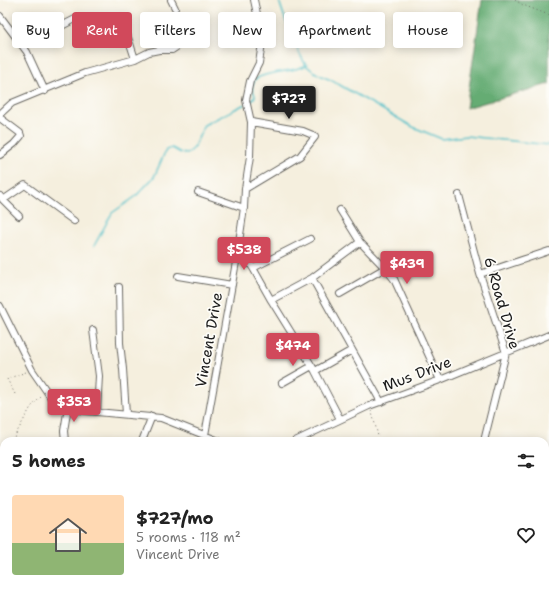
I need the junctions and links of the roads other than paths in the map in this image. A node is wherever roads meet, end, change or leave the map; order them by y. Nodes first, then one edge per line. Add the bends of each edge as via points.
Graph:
1 (171, 0) edge
2 (254, 0) edge
3 (175, 8) dead end
4 (0, 16) edge
5 (12, 32) edge
6 (24, 48) edge
7 (131, 48) edge
8 (175, 48) edge
9 (135, 59) junction
10 (45, 90) junction
11 (0, 114) edge
12 (0, 118) edge
13 (251, 122) junction
14 (0, 155) edge
15 (245, 189) junction
16 (198, 192) dead end
17 (459, 195) dead end
18 (1, 198) edge
19 (244, 208) junction
20 (340, 210) dead end
21 (19, 216) dead end
22 (74, 221) dead end
23 (310, 239) dead end
24 (360, 242) junction
25 (549, 251) edge
26 (238, 252) junction
27 (253, 268) junction
28 (385, 268) junction
29 (480, 274) junction
30 (178, 276) dead end
31 (312, 278) junction
32 (232, 285) junction
33 (119, 287) dead end
34 (340, 294) dead end
35 (271, 300) junction
36 (1, 310) edge
37 (93, 330) dead end
38 (549, 335) edge
39 (352, 350) junction
40 (506, 353) junction
41 (314, 369) junction
42 (440, 380) junction
43 (282, 383) dead end
44 (381, 402) junction
45 (68, 407) junction
46 (97, 412) junction
47 (126, 414) junction
48 (157, 417) junction
49 (340, 419) junction
50 (205, 435) junction
51 (65, 437) edge
52 (144, 437) edge
53 (210, 437) edge
54 (303, 437) edge
55 (485, 437) edge

1 - 3 street
2 - 13 street, Vincent Drive via 262,43 259,63 250,81 246,103
4 - 5 street
6 - 10 street
7 - 9 street
8 - 9 street via 149,52
9 - 10 street via 84,73
10 - 11 street via 12,103
12 - 14 street via 21,136
13 - 15 street, Vincent Drive via 250,157
13 - 15 street via 303,132 315,137 300,156
15 - 19 street, Vincent Drive
16 - 19 street
17 - 29 street, 6 Road Drive
18 - 21 street
18 - 22 street via 25,186
19 - 26 street, Vincent Drive
20 - 24 street
23 - 27 street
24 - 28 street
24 - 31 street
25 - 29 street
26 - 27 street via 245,256
26 - 32 street, Vincent Drive
27 - 35 street
28 - 34 street
28 - 42 street via 394,279
29 - 40 street, 6 Road Drive
30 - 32 street
31 - 35 street
31 - 39 street
32 - 50 street, Vincent Drive
33 - 47 street via 120,343
35 - 41 street
36 - 45 street via 32,370 46,391 52,399
37 - 46 street via 98,376
38 - 40 street, Mus Drive
39 - 41 street
39 - 44 street
40 - 42 street, Mus Drive
40 - 55 street, 6 Road Drive
41 - 43 street
41 - 49 street
42 - 44 street, Mus Drive
44 - 49 street, Mus Drive
45 - 46 street
45 - 51 street
46 - 47 street
47 - 48 street
48 - 50 street
48 - 52 street
49 - 54 street, Mus Drive
50 - 53 street

